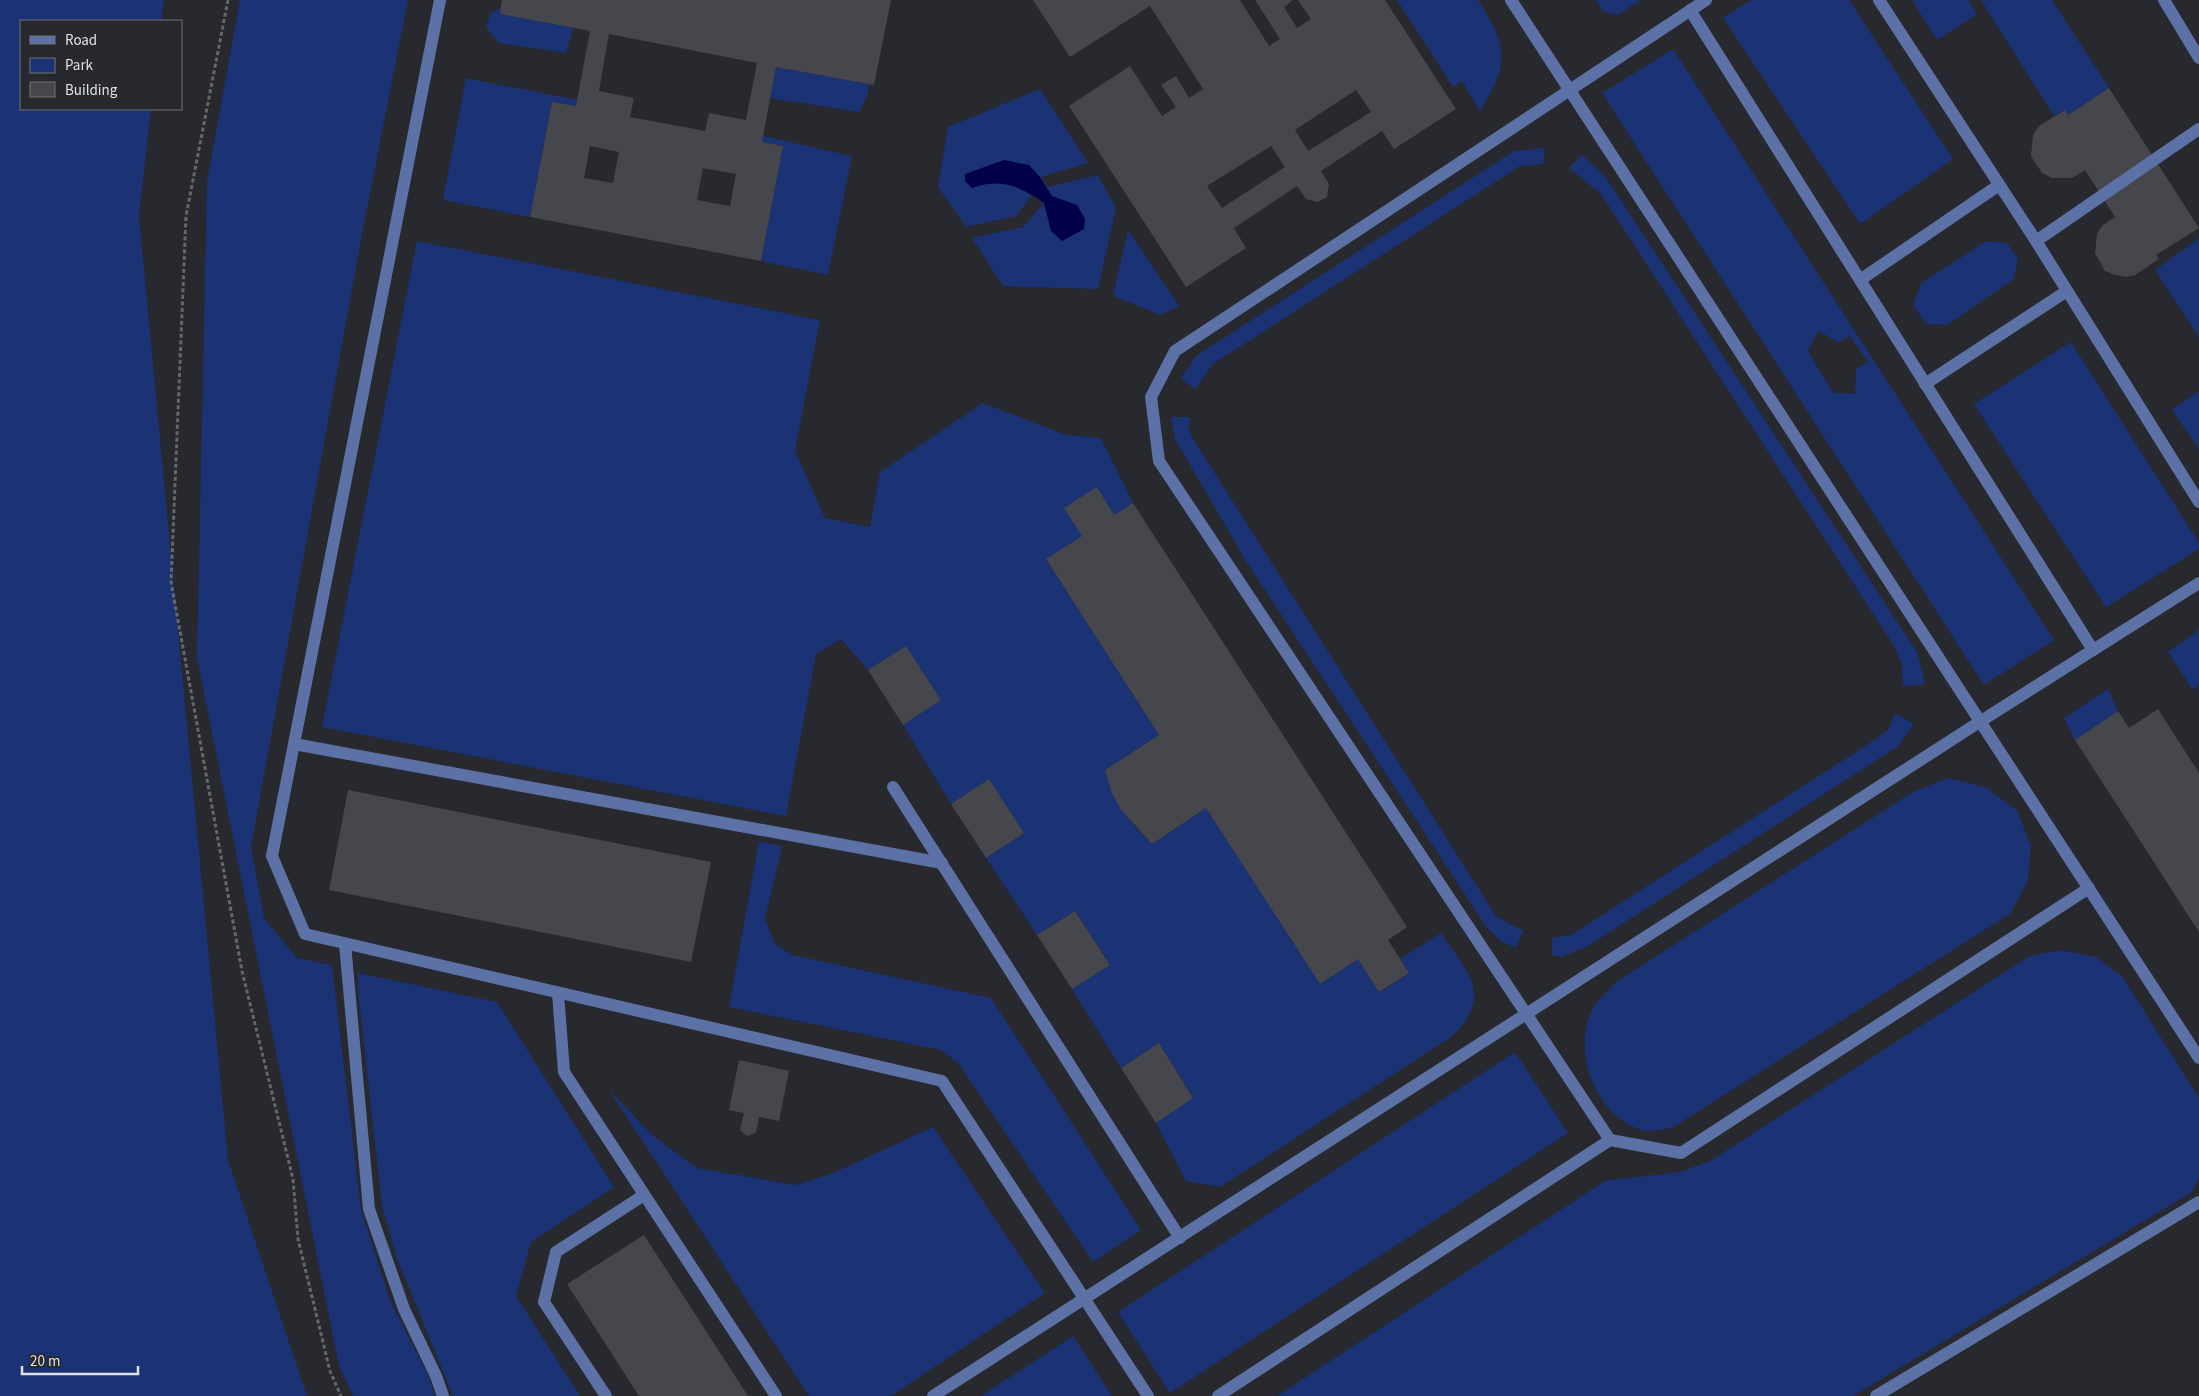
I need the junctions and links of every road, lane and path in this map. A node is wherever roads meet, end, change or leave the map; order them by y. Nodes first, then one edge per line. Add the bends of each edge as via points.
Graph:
1 (228, 0) edge
2 (440, 0) edge
3 (1511, 0) edge
4 (1706, 0) edge
5 (1879, 0) edge
6 (2164, 0) edge
7 (1690, 10) junction
8 (2199, 58) edge
9 (1569, 89) junction
10 (2199, 130) edge
11 (1999, 185) junction
12 (2036, 241) junction
13 (1860, 280) junction
14 (2067, 291) junction
15 (1925, 384) junction
16 (2199, 502) edge
17 (2199, 583) edge
18 (2093, 650) junction
19 (1981, 721) junction
20 (294, 744) junction
21 (893, 787) dead end
22 (942, 863) junction
23 (2089, 888) junction
24 (345, 944) junction
25 (558, 992) junction
26 (1526, 1015) junction
27 (2199, 1058) edge
28 (1610, 1140) junction
29 (644, 1195) junction
30 (2199, 1202) edge
31 (1180, 1238) junction
32 (1085, 1299) junction
33 (341, 1396) edge
34 (443, 1396) edge
35 (606, 1396) edge
36 (776, 1396) edge
37 (933, 1396) edge
38 (1148, 1396) edge
39 (1218, 1396) edge
40 (1876, 1396) edge

1 - 33 path via 186,216 171,582 242,971 293,1179 298,1239 330,1371
2 - 20 lane
3 - 9 lane
4 - 7 lane
5 - 11 lane
6 - 8 lane
7 - 9 lane
7 - 13 lane
9 - 19 lane
9 - 26 lane via 1175,350 1151,396 1159,461
10 - 12 lane
11 - 12 lane
11 - 13 lane
12 - 14 lane
13 - 15 lane
14 - 15 lane
14 - 16 lane
15 - 18 lane
17 - 18 lane
18 - 19 lane
19 - 23 lane
19 - 26 lane
20 - 22 lane
20 - 24 lane via 272,856 306,934
21 - 22 lane
22 - 31 lane
23 - 27 lane
23 - 28 lane via 1681,1153
24 - 25 lane
24 - 34 lane via 369,1209 404,1309
25 - 29 lane via 564,1072
25 - 32 lane via 942,1080
26 - 28 lane
26 - 31 lane
28 - 39 lane
29 - 35 lane via 556,1252 544,1302
29 - 36 lane
30 - 40 lane
31 - 32 lane
32 - 37 lane
32 - 38 lane

